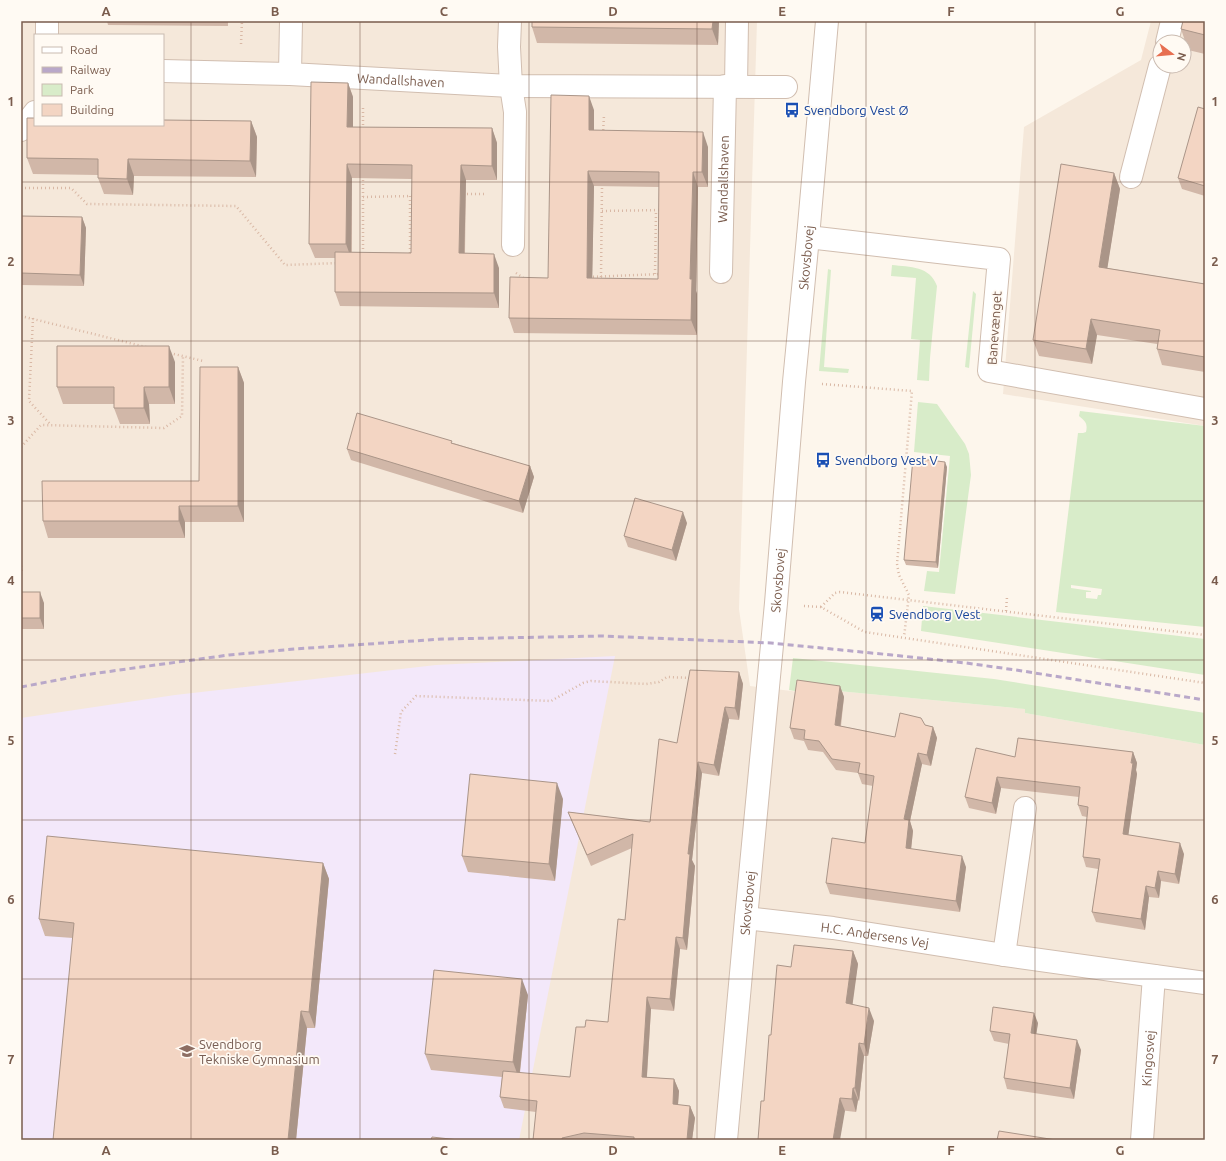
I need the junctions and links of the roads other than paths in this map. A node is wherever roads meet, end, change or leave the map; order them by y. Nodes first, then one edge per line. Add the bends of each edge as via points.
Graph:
1 (47, 21) edge
2 (290, 21) edge
3 (510, 21) edge
4 (737, 21) edge
5 (826, 21) edge
6 (1172, 21) edge
7 (47, 34) edge
8 (1169, 34) edge
9 (164, 70) edge
10 (290, 74) junction
11 (1158, 74) edge
12 (511, 86) junction
13 (730, 86) junction
14 (786, 87) dead end
15 (34, 113) edge
16 (21, 130) edge
17 (1131, 177) dead end
18 (808, 236) junction
19 (513, 245) dead end
20 (721, 272) dead end
21 (1205, 409) edge
22 (1025, 808) dead end
23 (746, 918) junction
24 (1004, 955) junction
25 (1154, 976) junction
26 (1205, 983) edge
27 (726, 1140) edge
28 (1142, 1140) edge

1 - 7 street
2 - 10 street
3 - 12 street
4 - 13 street, Wandallshaven
5 - 18 street, Skovsbovej
6 - 8 street
9 - 10 street, Wandallshaven
10 - 12 street, Wandallshaven
11 - 17 street
12 - 13 street, Wandallshaven
12 - 19 street via 515,112
13 - 14 street, Wandallshaven
13 - 20 street, Wandallshaven
15 - 16 street
18 - 21 street, Banevænget via 999,259 989,371
18 - 23 street, Skovsbovej
22 - 24 street
23 - 24 street, H.C. Andersens Vej via 833,928
23 - 27 street, Skovsbovej
24 - 25 street, H.C. Andersens Vej
25 - 26 street, H.C. Andersens Vej
25 - 28 street, Kingosvej

